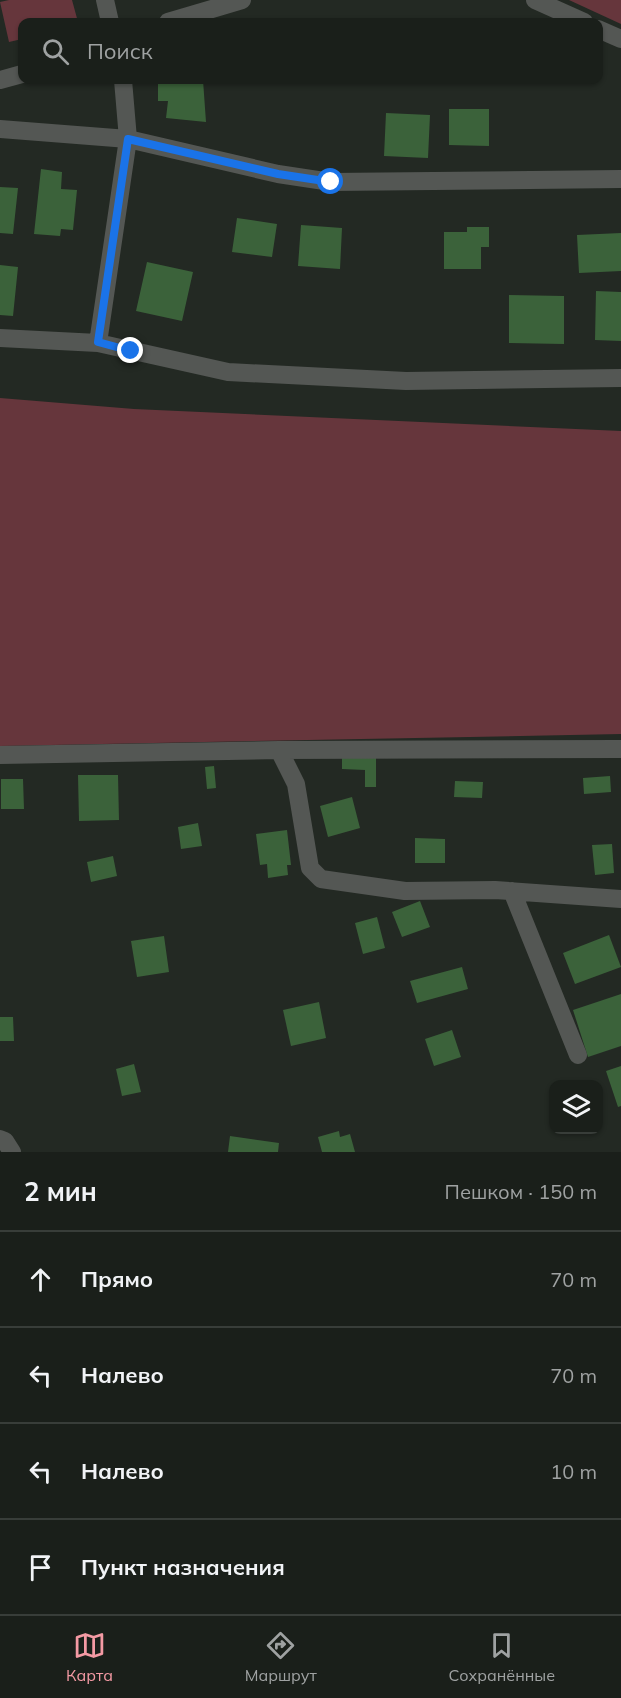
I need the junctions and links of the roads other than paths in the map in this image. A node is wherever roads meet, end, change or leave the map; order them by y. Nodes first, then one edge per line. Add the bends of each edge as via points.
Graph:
1 (105, 0) edge
2 (242, 0) edge
3 (535, 0) edge
4 (109, 18) edge
5 (181, 18) edge
6 (575, 18) edge
7 (603, 31) edge
8 (621, 39) edge
9 (18, 75) edge
10 (0, 80) edge
11 (123, 84) edge
12 (0, 129) edge
13 (128, 139) junction
14 (621, 179) edge
15 (0, 338) edge
16 (98, 342) junction
17 (621, 378) edge
18 (621, 749) edge
19 (279, 750) junction
20 (0, 755) edge
21 (512, 891) junction
22 (621, 899) edge
23 (578, 1056) dead end
24 (0, 1139) edge
25 (12, 1152) edge

1 - 4 street
2 - 5 street
3 - 6 street
7 - 8 street
9 - 10 street
11 - 13 street
12 - 13 street
13 - 14 street via 278,174 331,182
13 - 16 street
15 - 16 street
16 - 17 street via 228,372 406,381
18 - 19 street
19 - 20 street
19 - 21 street via 296,784 310,868 321,879 405,891
21 - 22 street
21 - 23 street
24 - 25 street

